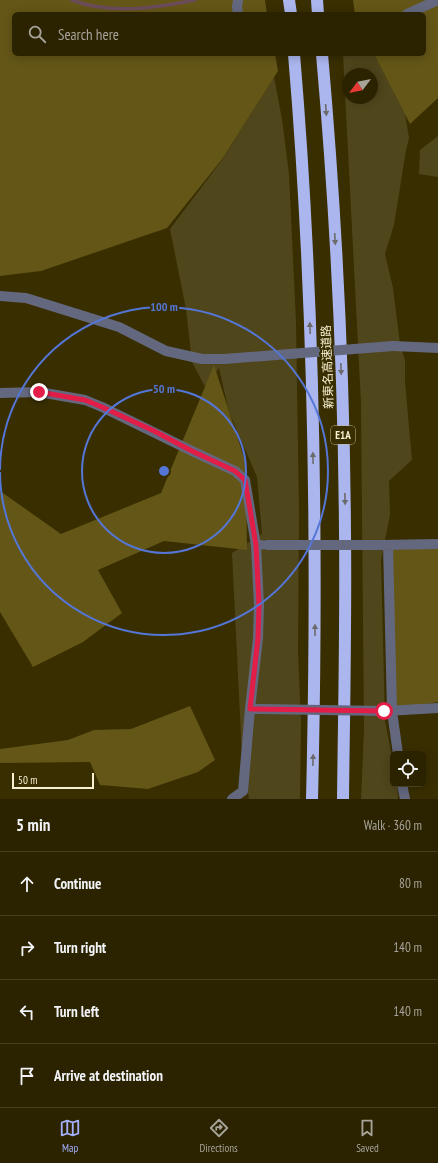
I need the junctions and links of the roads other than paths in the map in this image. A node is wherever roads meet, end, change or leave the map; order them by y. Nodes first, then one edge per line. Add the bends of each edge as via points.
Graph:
1 (238, 0) edge
2 (289, 0) edge
3 (317, 0) edge
4 (438, 0) edge
5 (237, 12) edge
6 (291, 12) edge
7 (318, 12) edge
8 (411, 12) edge
9 (294, 56) edge
10 (322, 56) edge
11 (0, 296) edge
12 (438, 348) edge
13 (0, 393) edge
14 (438, 544) edge
15 (256, 545) junction
16 (383, 545) junction
17 (438, 708) edge
18 (250, 709) junction
19 (388, 711) junction
20 (397, 751) edge
21 (403, 787) edge
22 (232, 799) edge
23 (312, 799) edge
24 (343, 799) edge
25 (405, 799) edge

1 - 5 street
2 - 6 highway
3 - 7 highway
4 - 8 street
23 -> 9 highway, 新東名高速道路 / E1A via 315,666 313,432 304,188
10 -> 24 highway, 新東名高速道路 / E1A via 333,203 343,430
11 - 12 street, bridge via 26,298 119,327 166,351 202,359 393,346
13 - 15 street via 39,392 85,400 235,471 245,480
14 - 16 street
15 - 16 street, bridge
15 - 18 street via 258,638
16 - 19 street
17 - 19 street
18 - 19 street, bridge
18 - 22 street via 243,791
19 - 20 street
21 - 25 street

